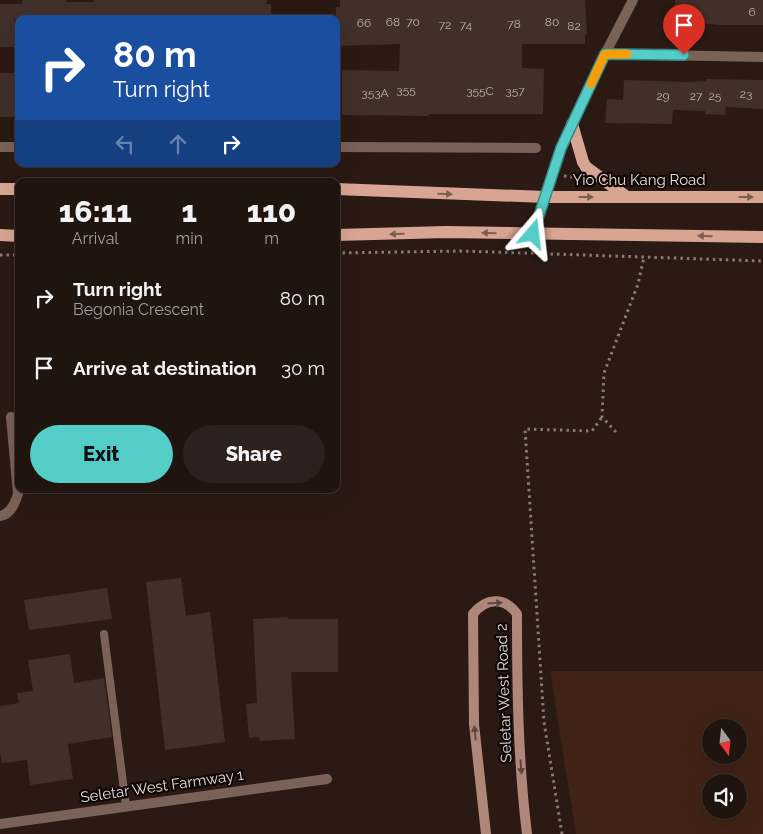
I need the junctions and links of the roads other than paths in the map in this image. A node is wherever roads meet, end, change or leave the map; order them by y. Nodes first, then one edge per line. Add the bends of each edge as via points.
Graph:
1 (633, 0) edge
2 (605, 54) junction
3 (763, 57) edge
4 (572, 124) junction
5 (0, 147) edge
6 (15, 147) edge
7 (340, 147) edge
8 (536, 148) dead end
9 (0, 189) edge
10 (15, 189) edge
11 (340, 189) edge
12 (544, 197) junction
13 (627, 197) junction
14 (763, 197) edge
15 (533, 234) junction
16 (0, 235) edge
17 (340, 235) edge
18 (15, 236) edge
19 (763, 237) edge
20 (11, 416) dead end
21 (15, 461) edge
22 (18, 493) edge
23 (0, 516) edge
24 (104, 634) dead end
25 (327, 779) dead end
26 (126, 806) junction
27 (0, 824) edge
28 (486, 834) edge
29 (527, 834) edge

1 - 2 street
2 - 3 street
2 - 4 street
4 - 12 street
4 - 13 main road via 586,167
5 - 6 street
7 - 8 street
9 - 10 main road
11 -> 12 main road, Yio Chu Kang Road
12 -> 13 main road, Yio Chu Kang Road
12 - 15 street
13 -> 14 main road, Yio Chu Kang Road
15 -> 17 main road
19 -> 15 main road
16 - 18 main road
20 - 21 street
22 - 23 street via 14,506
24 - 26 lane
25 - 26 street, Seletar West Farmway 1
26 - 27 street, Seletar West Farmway 1
28 -> 29 main road, Seletar West Road 2 via 474,724 473,614 486,603 497,602 506,602 517,614 518,718

